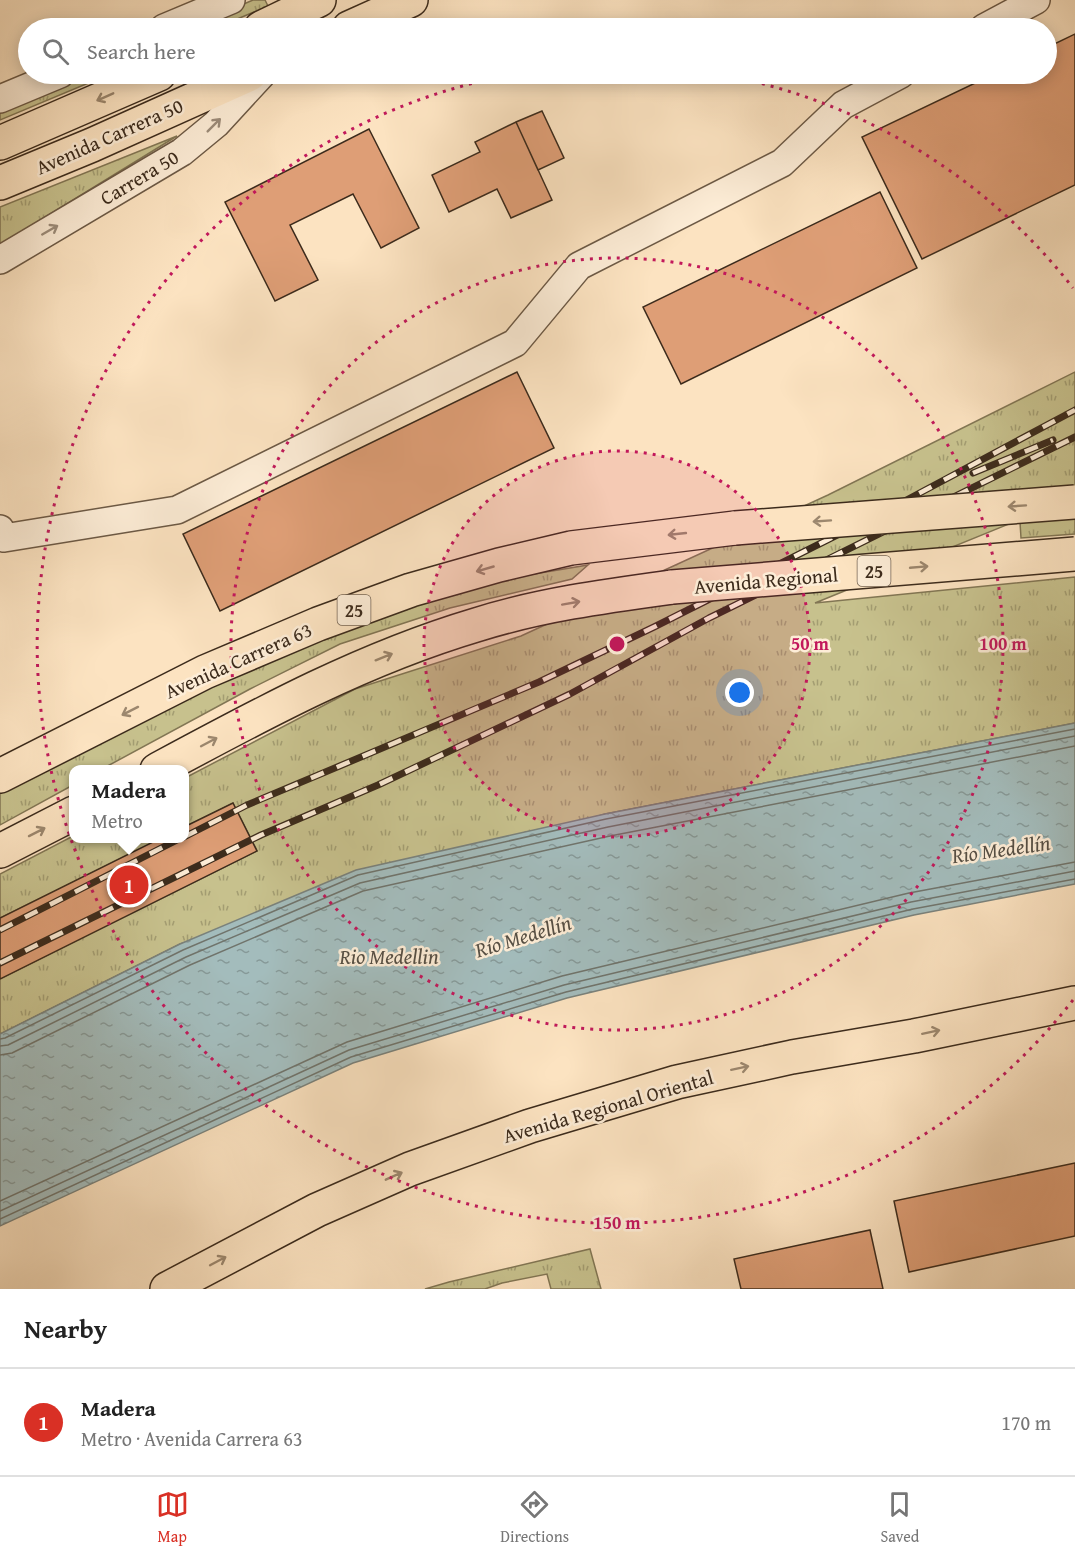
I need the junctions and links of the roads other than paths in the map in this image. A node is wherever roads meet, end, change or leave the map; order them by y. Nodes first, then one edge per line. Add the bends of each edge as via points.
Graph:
1 (231, 0) edge
2 (319, 0) edge
3 (411, 0) edge
4 (1036, 0) edge
5 (189, 18) edge
6 (282, 18) edge
7 (371, 18) edge
8 (1003, 18) edge
9 (36, 84) edge
10 (136, 84) edge
11 (228, 84) edge
12 (253, 84) edge
13 (882, 84) edge
14 (0, 99) edge
15 (0, 142) edge
16 (0, 183) edge
17 (0, 260) edge
18 (1075, 502) edge
19 (2, 534) edge
20 (1075, 554) edge
21 (166, 765) edge
22 (0, 776) edge
23 (69, 816) edge
24 (0, 851) edge
25 (1075, 1003) edge
26 (167, 1289) edge

1 - 5 street
2 - 6 main road
3 - 7 main road
4 - 8 street
9 - 14 street
10 -> 15 main road, Avenida Carrera 50
11 - 16 main road, Avenida Carrera 50
17 -> 12 street, Carrera 50 via 182,152 216,124
13 - 19 street via 843,105 782,163 579,266 515,343 177,510
18 -> 22 main road, Avenida Carrera 63 / 25, bridge via 735,528 571,548 499,565 411,590 318,624 205,672
21 -> 20 main road, Avenida Regional / 25, bridge via 340,675 407,648 520,612 672,587
24 -> 23 main road
26 -> 25 main road, Avenida Regional Oriental via 327,1205 410,1169 530,1126 677,1082

